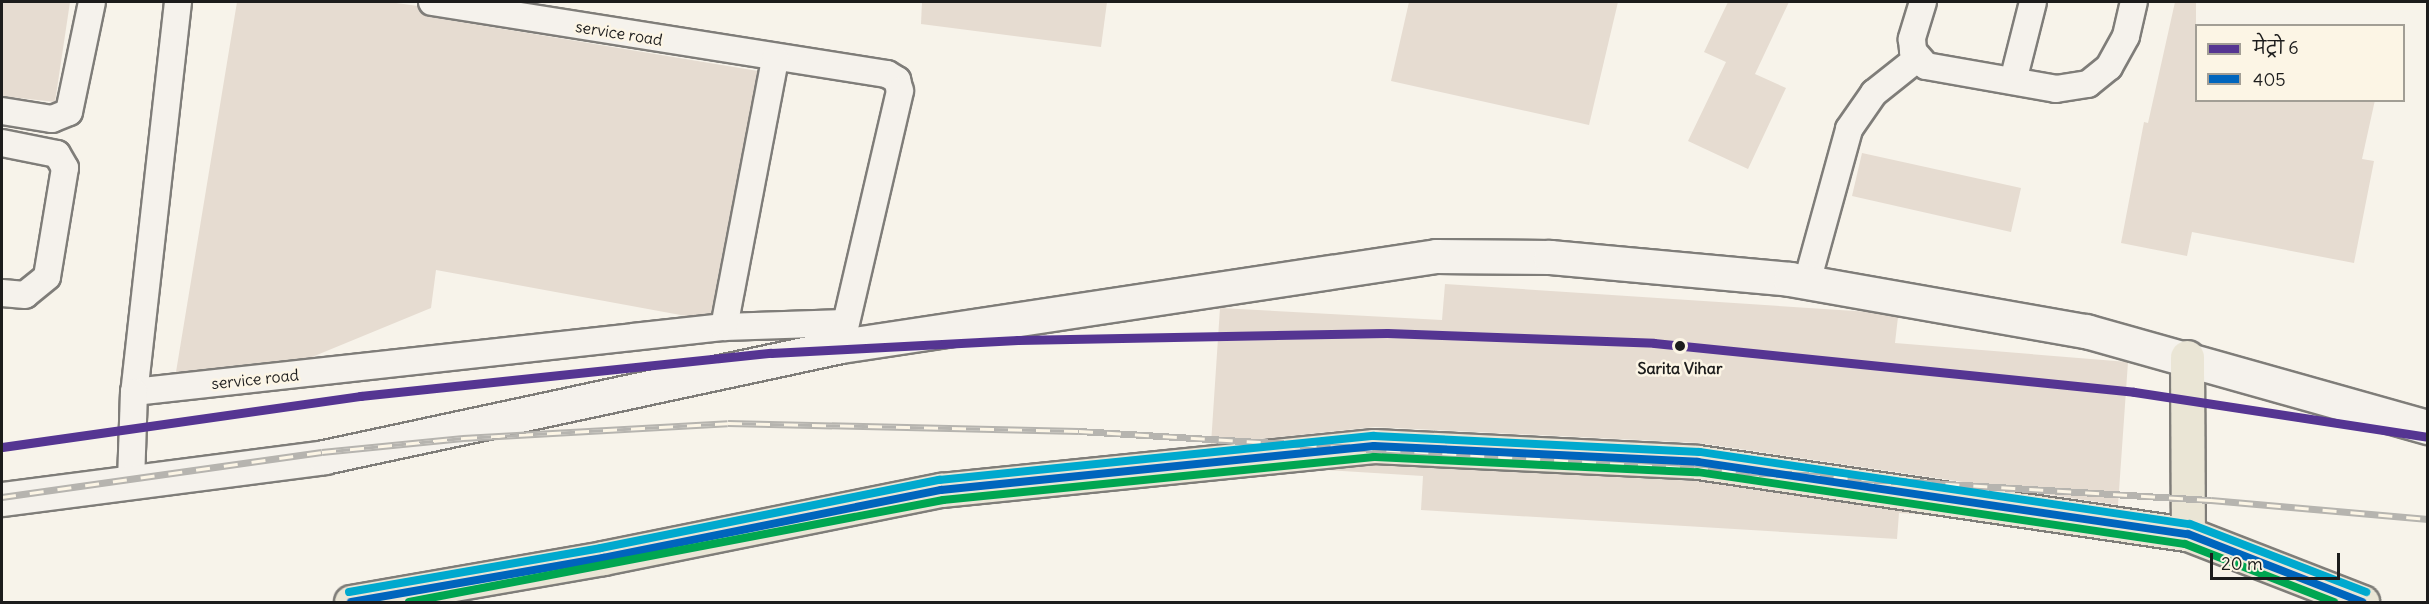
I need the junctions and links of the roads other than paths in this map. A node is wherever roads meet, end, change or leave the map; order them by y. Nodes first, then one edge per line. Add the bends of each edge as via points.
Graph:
1 (92, 2) edge
2 (178, 2) edge
3 (432, 2) edge
4 (1923, 2) edge
5 (2033, 2) edge
6 (2134, 2) edge
7 (1918, 58) junction
8 (775, 59) junction
9 (2013, 81) junction
10 (2, 111) edge
11 (2, 143) edge
12 (1807, 282) junction
13 (2, 293) edge
14 (724, 327) junction
15 (843, 334) junction
16 (2187, 357) junction
17 (134, 392) junction
18 (2427, 427) edge
19 (131, 482) junction
20 (2, 499) edge
21 (2188, 534) junction
22 (351, 603) edge
23 (2362, 603) edge

1 - 10 lane via 69,112 52,118
2 - 17 lane
3 - 8 lane, service road
4 - 7 lane via 1912,39
5 - 9 lane
6 - 9 lane via 2122,44 2109,67 2088,84 2056,89
7 - 9 lane via 1926,66
7 - 12 lane via 1874,93 1849,129
8 - 14 lane
8 - 15 lane, service road via 887,74 897,80 900,91
11 - 13 lane via 57,154 65,168 47,277 24,295
12 - 15 street via 1550,257 1436,256
12 - 16 street via 2086,331
14 - 15 lane, service road via 766,324
14 - 17 lane, service road
15 - 19 street via 324,458
16 - 18 street
16 - 21 highway
17 - 19 lane
19 - 20 street
21 - 22 highway via 1698,462 1374,446 941,490 603,558
21 - 23 highway

